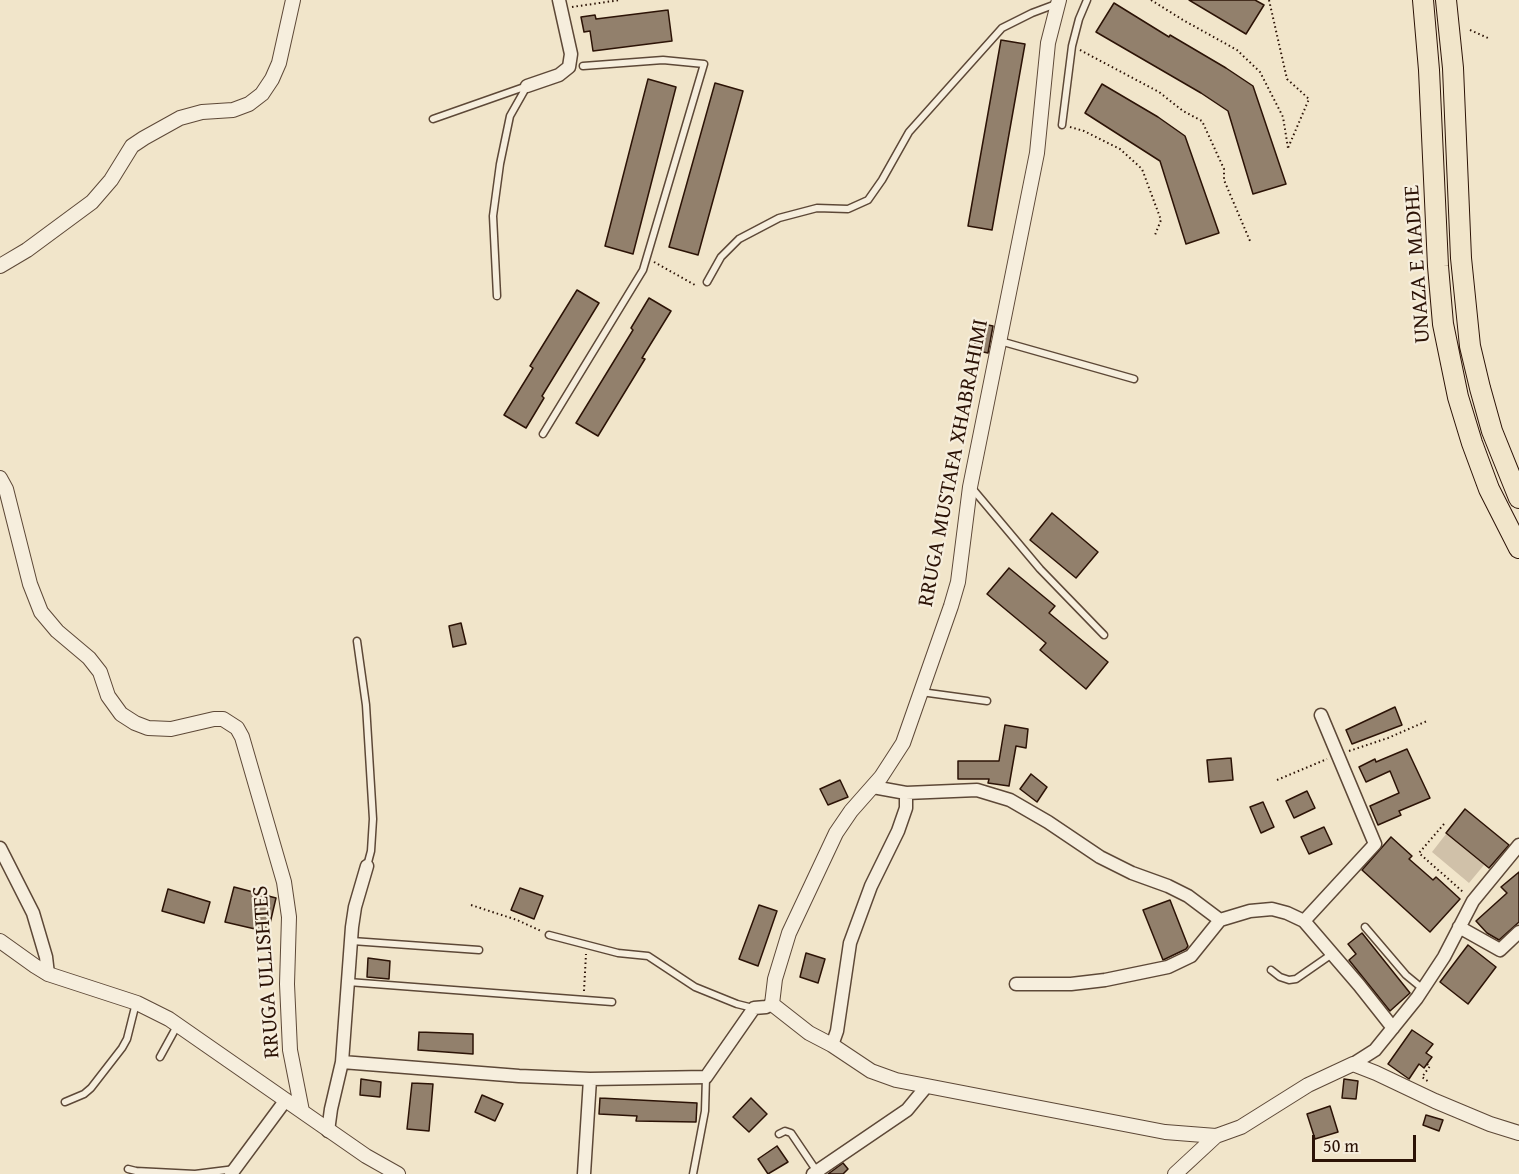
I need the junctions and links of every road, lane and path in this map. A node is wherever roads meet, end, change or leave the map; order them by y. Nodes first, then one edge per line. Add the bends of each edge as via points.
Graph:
1 (293, 0) edge
2 (559, 0) edge
3 (620, 0) edge
4 (1087, 0) edge
5 (1151, 0) edge
6 (1269, 0) edge
7 (1423, 0) edge
8 (1446, 0) edge
9 (1058, 2) edge
10 (572, 7) dead end
11 (1470, 30) dead end
12 (1488, 39) dead end
13 (1072, 46) junction
14 (583, 66) joint
15 (569, 67) junction
16 (527, 86) junction
17 (433, 119) dead end
18 (1062, 125) joint
19 (1155, 235) dead end
20 (1250, 241) dead end
21 (646, 258) junction
22 (0, 266) edge
23 (707, 282) dead end
24 (694, 285) dead end
25 (496, 296) dead end
26 (999, 340) junction
27 (1134, 379) dead end
28 (543, 434) dead end
29 (0, 478) edge
30 (970, 487) junction
31 (1519, 498) edge
32 (1519, 548) edge
33 (1104, 635) dead end
34 (357, 641) dead end
35 (921, 692) junction
36 (987, 701) dead end
37 (1321, 715) dead end
38 (1427, 720) dead end
39 (1338, 755) junction
40 (1277, 780) dead end
41 (873, 787) junction
42 (906, 793) junction
43 (1443, 824) dead end
44 (1519, 845) edge
45 (0, 848) edge
46 (367, 866) joint
47 (1473, 901) junction
48 (471, 905) dead end
49 (1220, 920) junction
50 (1304, 921) junction
51 (1365, 927) dead end
52 (1459, 927) junction
53 (1519, 932) edge
54 (549, 935) joint
55 (0, 941) edge
56 (352, 941) junction
57 (587, 946) junction
58 (479, 950) dead end
59 (1332, 954) junction
60 (1271, 970) dead end
61 (48, 974) junction
62 (347, 982) junction
63 (1016, 984) dead end
64 (1423, 989) junction
65 (583, 999) junction
66 (612, 1002) dead end
67 (137, 1003) junction
68 (772, 1004) junction
69 (754, 1008) junction
70 (177, 1025) junction
71 (1393, 1028) junction
72 (832, 1046) junction
73 (160, 1057) dead end
74 (342, 1062) junction
75 (1353, 1064) junction
76 (1427, 1064) dead end
77 (706, 1077) junction
78 (590, 1079) junction
79 (1429, 1082) dead end
80 (926, 1087) junction
81 (285, 1101) junction
82 (65, 1102) dead end
83 (302, 1111) junction
84 (328, 1131) junction
85 (1519, 1133) edge
86 (779, 1134) dead end
87 (1216, 1136) junction
88 (128, 1169) dead end
89 (233, 1171) edge
90 (815, 1172) edge
91 (398, 1174) edge
92 (584, 1174) edge
93 (693, 1174) edge
94 (1175, 1174) edge

1 - 22 street via 279,63 262,94 233,110 180,118 144,138 132,146 92,202
2 - 15 street via 571,54
3 - 10 path
4 - 13 lane
5 - 6 path via 1237,50 1260,72 1284,117 1288,148 1309,99 1287,79
7 - 32 highway, UNAZA E MADHE via 1443,324 1472,443 1489,489
8 - 31 highway, UNAZA E MADHE via 1470,346 1492,431
9 - 23 lane via 1002,28 909,132 868,200 848,209 817,208 779,218 739,239 721,257
9 - 26 street, RRUGA MUSTAFA XHABRAHIMI via 1048,43 1037,153
11 - 12 path
13 - 18 lane
13 - 20 path via 1159,92 1202,121
14 - 15 street
14 - 21 lane via 663,60 704,64
15 - 16 street via 559,75
16 - 17 lane
16 - 25 lane via 510,116 500,164 493,216
18 - 19 path via 1120,149 1142,169 1161,220
21 - 24 path
21 - 28 lane via 643,270
26 - 27 lane
26 - 30 street, RRUGA MUSTAFA XHABRAHIMI
29 - 83 street, RRUGA ULLISHTES via 41,612 100,672 108,696 121,714 148,728 171,729 223,719 237,728 242,737 284,882 289,917 290,1050
30 - 33 lane via 1040,569
30 - 35 street, RRUGA MUSTAFA XHABRAHIMI via 957,582
34 - 46 lane via 366,705 373,819
35 - 36 lane
35 - 41 street, RRUGA MUSTAFA XHABRAHIMI via 903,743
37 - 39 street
38 - 39 path
39 - 40 path
39 - 50 street via 1375,844
41 - 42 street
41 - 68 street, RRUGA MUSTAFA XHABRAHIMI via 836,833 810,886 789,933
42 - 49 street via 977,790 1010,800 1100,857 1188,896
42 - 72 street via 902,819 850,943
43 - 47 path via 1419,853
44 - 47 street
45 - 61 street via 33,913
46 - 56 street via 355,907
47 - 52 street
48 - 54 path
49 - 50 street via 1272,909
49 - 63 street via 1191,956 1168,967 1071,984
50 - 59 street
51 - 64 lane
52 - 53 street via 1500,950
52 - 64 street
54 - 57 lane
55 - 61 street
56 - 58 lane
56 - 62 street
57 - 65 path
57 - 69 lane via 648,956 695,987
59 - 60 lane via 1296,979 1280,977
59 - 71 street
61 - 67 street
62 - 65 lane
62 - 74 street
64 - 71 street
65 - 66 lane
67 - 70 street
67 - 82 lane via 122,1048 84,1095
68 - 69 street
68 - 72 street
69 - 77 street
70 - 73 lane
70 - 81 street
71 - 75 street via 1375,1050
72 - 80 street via 871,1071
74 - 78 street
74 - 84 street
75 - 85 street
75 - 87 street via 1308,1085 1241,1127
76 - 79 path via 1430,1066 1422,1077
77 - 78 street
77 - 93 lane via 705,1111
78 - 92 street
80 - 87 street via 1165,1132
80 - 90 street via 907,1110
81 - 83 street
81 - 89 street
83 - 84 street
84 - 91 street
86 - 90 lane via 790,1133
87 - 94 street
88 - 89 lane via 195,1174

